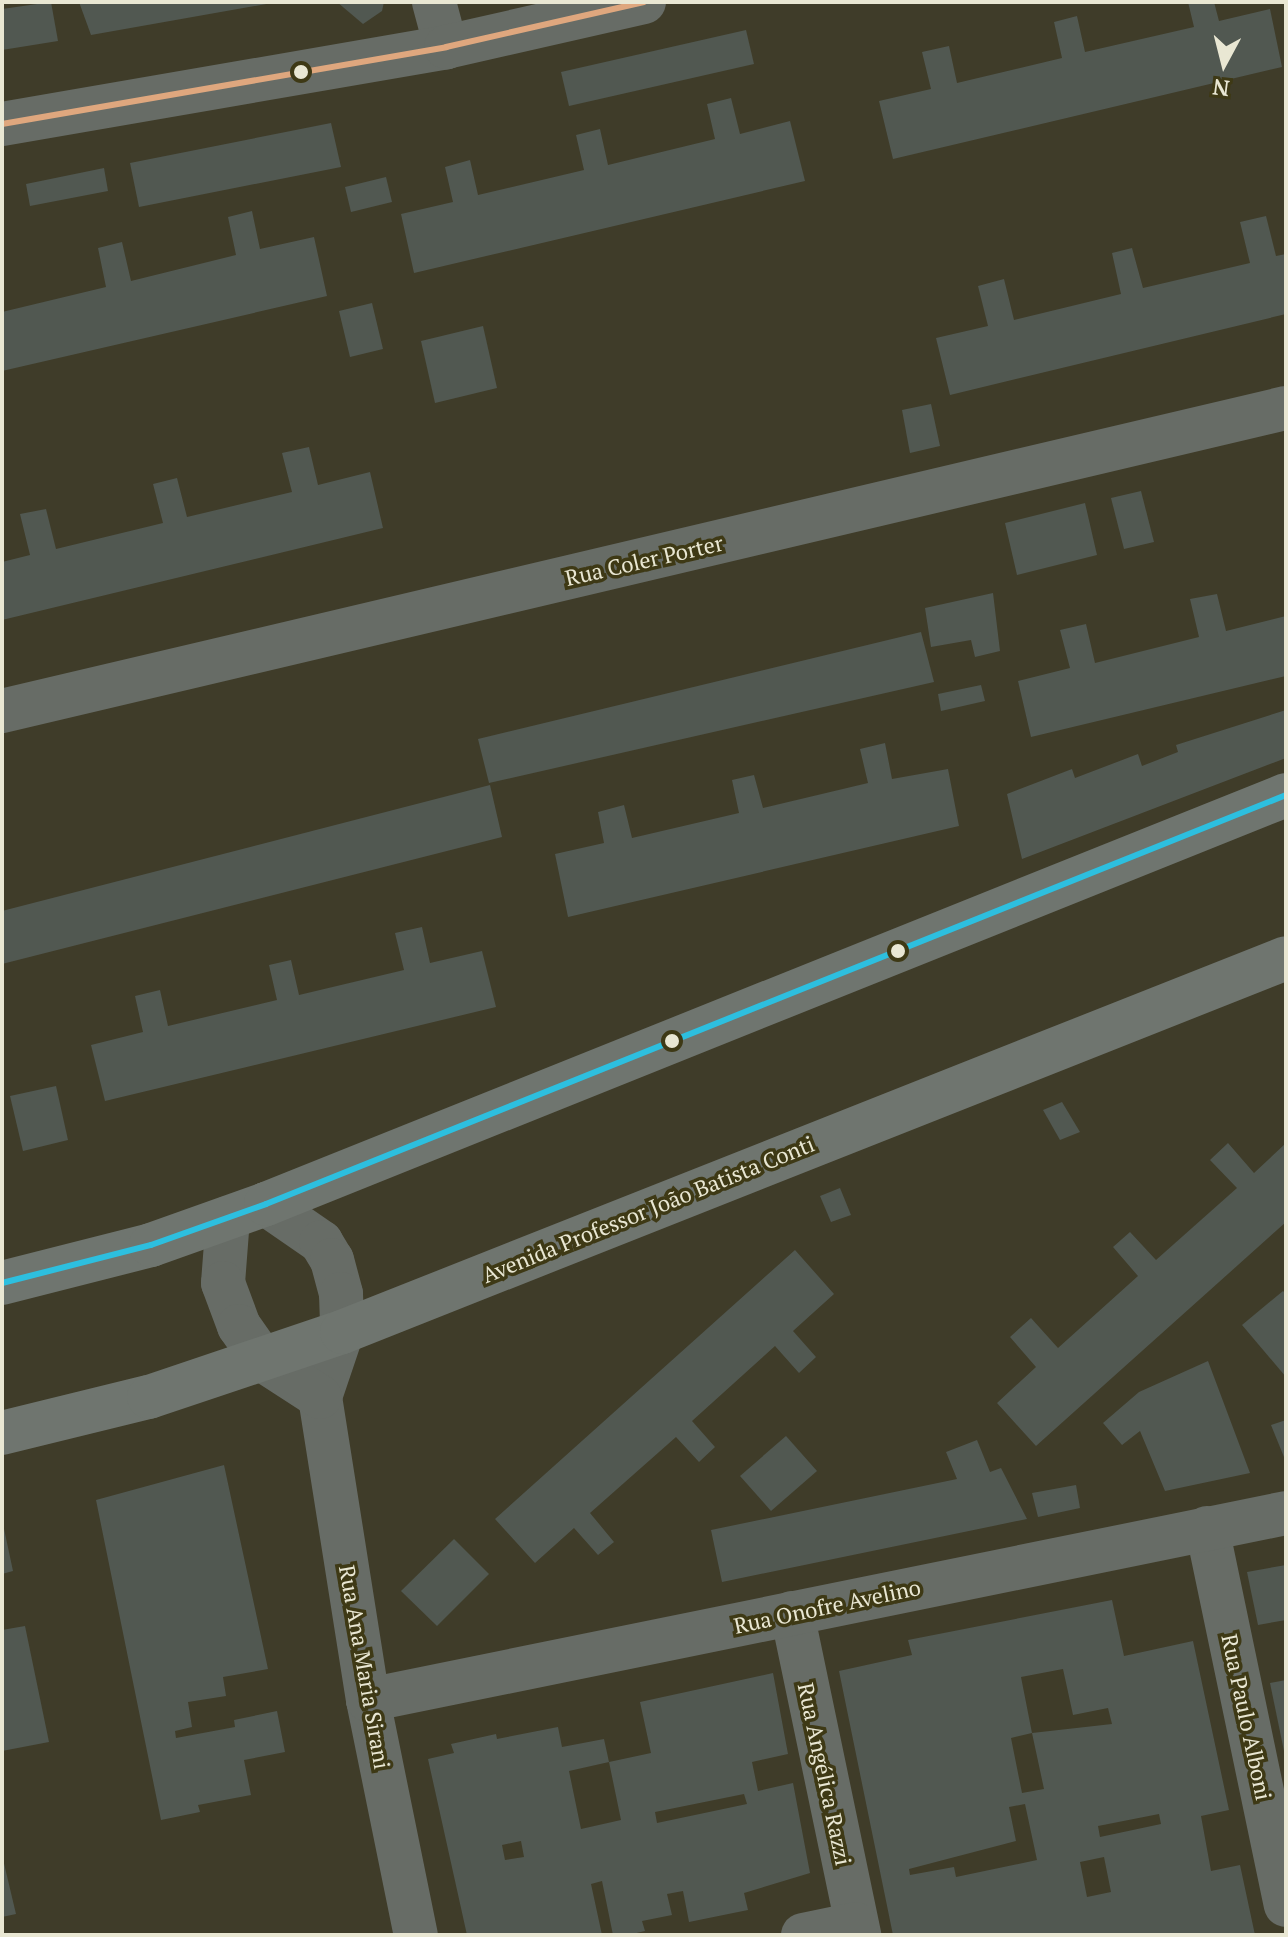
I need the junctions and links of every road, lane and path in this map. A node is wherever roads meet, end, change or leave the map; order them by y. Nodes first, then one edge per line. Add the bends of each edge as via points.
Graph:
1 (434, 2) edge
2 (644, 2) edge
3 (446, 47) junction
4 (2, 124) edge
5 (1286, 408) edge
6 (2, 711) edge
7 (1286, 795) edge
8 (1286, 958) edge
9 (247, 1211) junction
10 (2, 1283) edge
11 (342, 1332) junction
12 (263, 1360) junction
13 (320, 1397) junction
14 (2, 1433) edge
15 (1286, 1513) edge
16 (1207, 1528) junction
17 (792, 1613) junction
18 (368, 1700) junction
19 (1286, 1905) edge
20 (857, 1930) edge
21 (416, 1935) edge
22 (803, 1935) edge

1 - 3 street
2 - 3 street
3 - 4 street
5 - 6 street, Rua Coler Porter
7 - 9 main road
8 - 11 main road, Avenida Professor João Batista Conti
9 - 10 main road via 69,1269
9 - 11 street, Rua Ana Maria Sirani via 306,1227 332,1260 341,1294
9 - 12 street via 223,1283 239,1326
11 - 12 main road, Avenida Professor João Batista Conti
11 - 13 street, Rua Ana Maria Sirani
12 - 13 street
12 - 14 main road, Avenida Professor João Batista Conti via 149,1397
13 - 18 street, Rua Ana Maria Sirani
15 - 16 street, Rua Onofre Avelino
16 - 17 street, Rua Onofre Avelino
16 - 19 street, Rua Paulo Alboni
17 - 18 street, Rua Onofre Avelino
17 - 20 street, Rua Angélica Razzi
18 - 21 street, Rua Ana Maria Sirani
20 - 22 street

